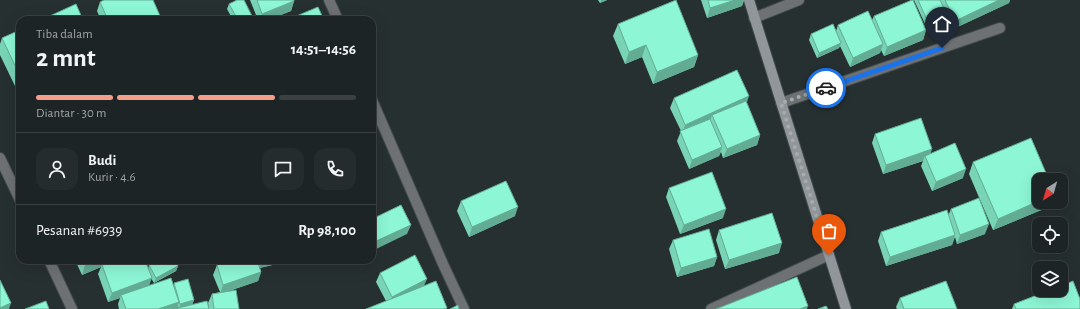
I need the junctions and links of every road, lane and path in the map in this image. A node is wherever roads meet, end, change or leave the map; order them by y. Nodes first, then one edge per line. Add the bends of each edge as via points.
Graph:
1 (329, 0) edge
2 (749, 0) edge
3 (799, 0) edge
4 (336, 16) edge
5 (754, 18) junction
6 (1000, 28) dead end
7 (781, 103) junction
8 (376, 109) edge
9 (0, 158) edge
10 (16, 192) edge
11 (829, 255) junction
12 (51, 264) edge
13 (72, 309) edge
14 (464, 309) edge
15 (712, 309) edge
16 (846, 309) edge

1 - 4 street
2 - 5 main road
3 - 5 street
5 - 7 main road
6 - 7 street
7 - 11 main road
8 - 14 street
9 - 10 street
11 - 15 street
11 - 16 main road
12 - 13 street

